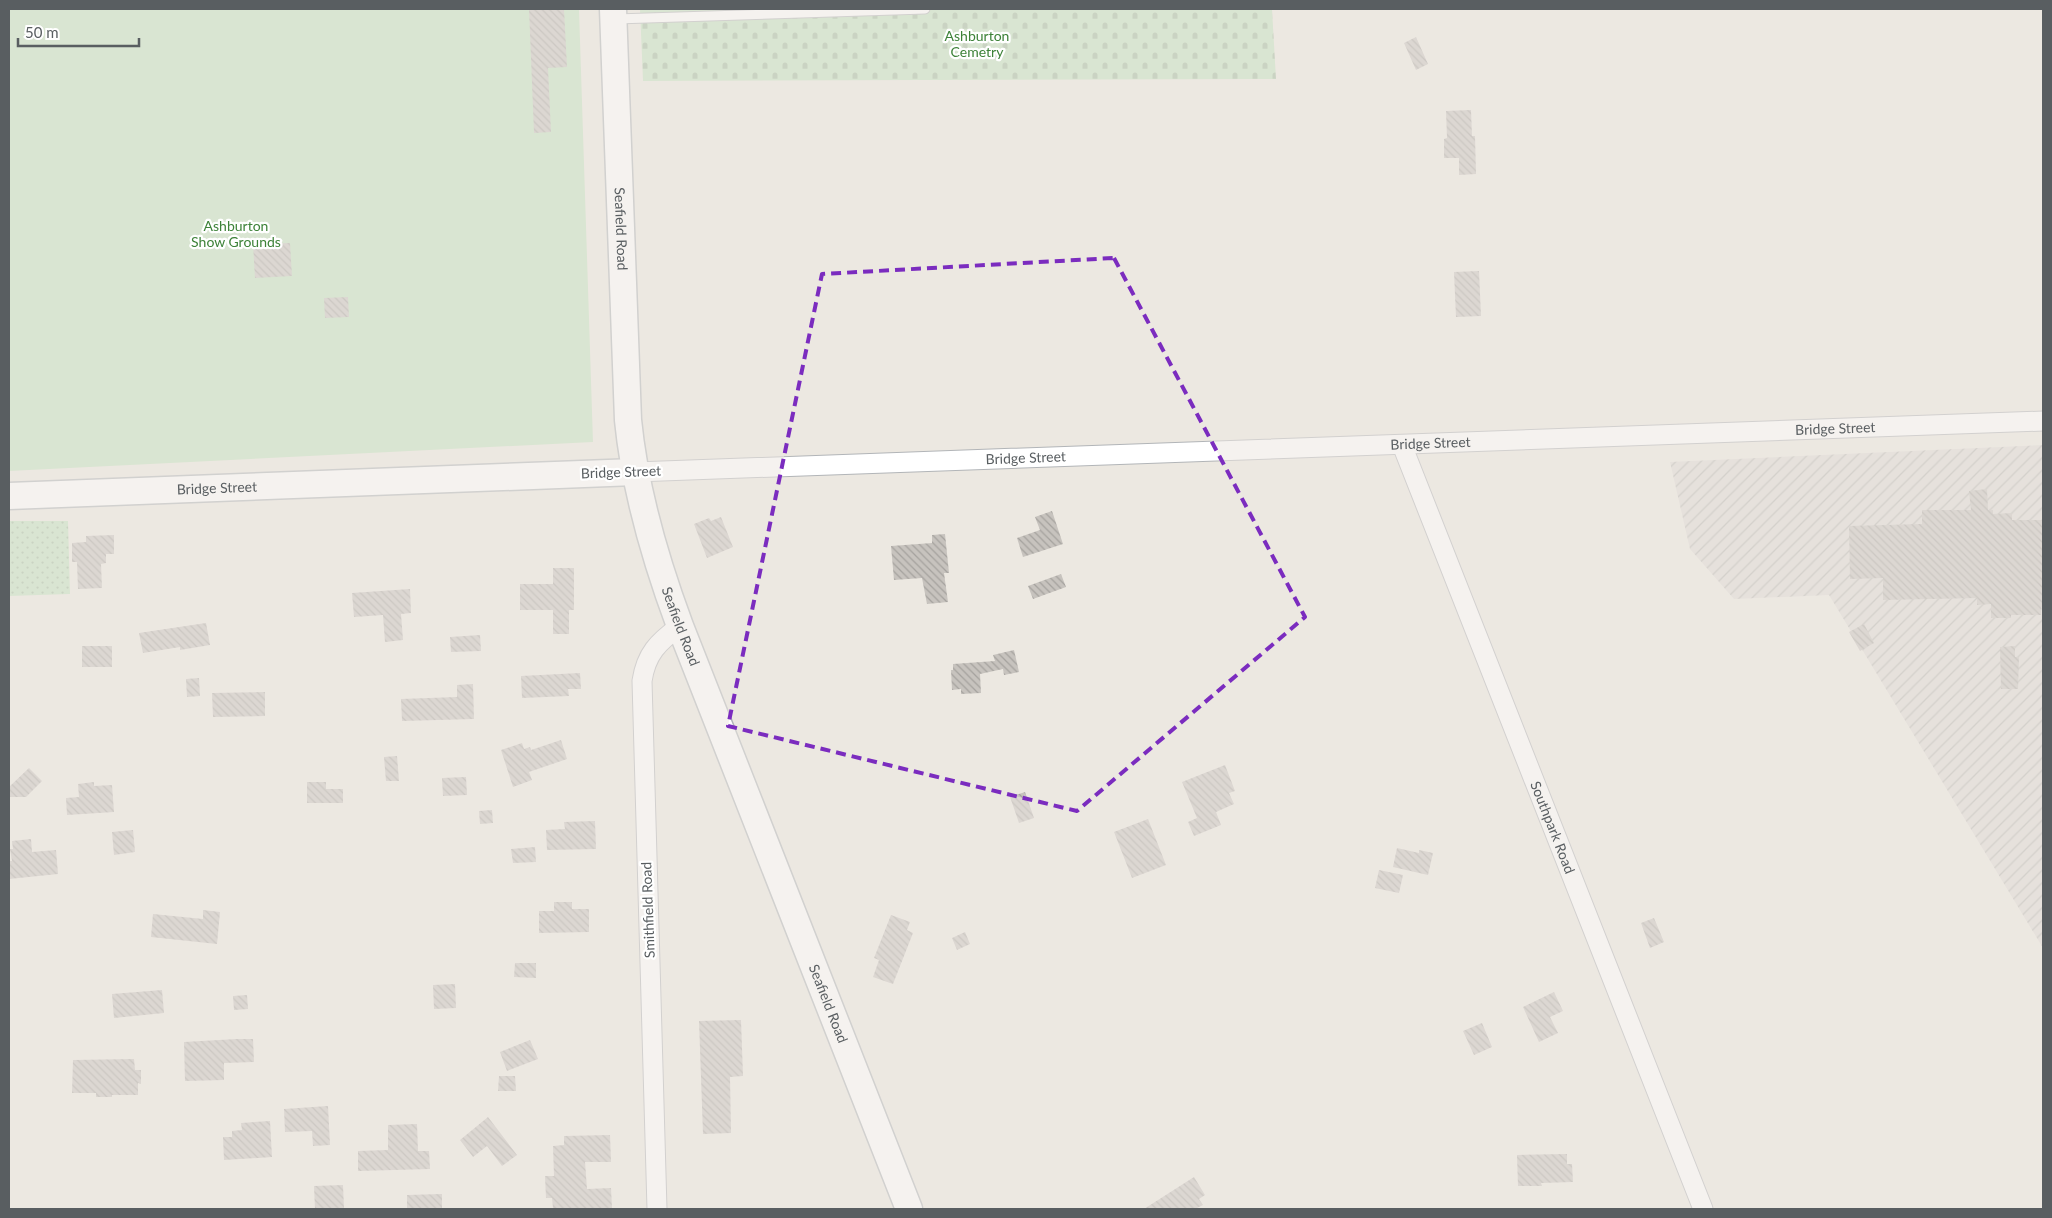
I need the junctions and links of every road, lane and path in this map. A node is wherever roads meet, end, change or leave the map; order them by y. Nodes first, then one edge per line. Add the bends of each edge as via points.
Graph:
1 (925, 9) edge
2 (772, 11) edge
3 (613, 14) edge
4 (2043, 421) edge
5 (1402, 445) junction
6 (635, 472) junction
7 (9, 496) edge
8 (680, 626) junction
9 (657, 1209) edge
10 (909, 1209) edge
11 (1703, 1209) edge

1 - 2 lane
2 - 3 lane
3 - 6 street, Seafield Road via 628,420
4 - 5 street, Bridge Street
5 - 6 street, Bridge Street
5 - 11 street, Southpark Road
6 - 7 street, Bridge Street
6 - 8 street, Seafield Road via 652,547
8 - 9 street, Smithfield Road via 657,645 644,666 642,681
8 - 10 street, Seafield Road

